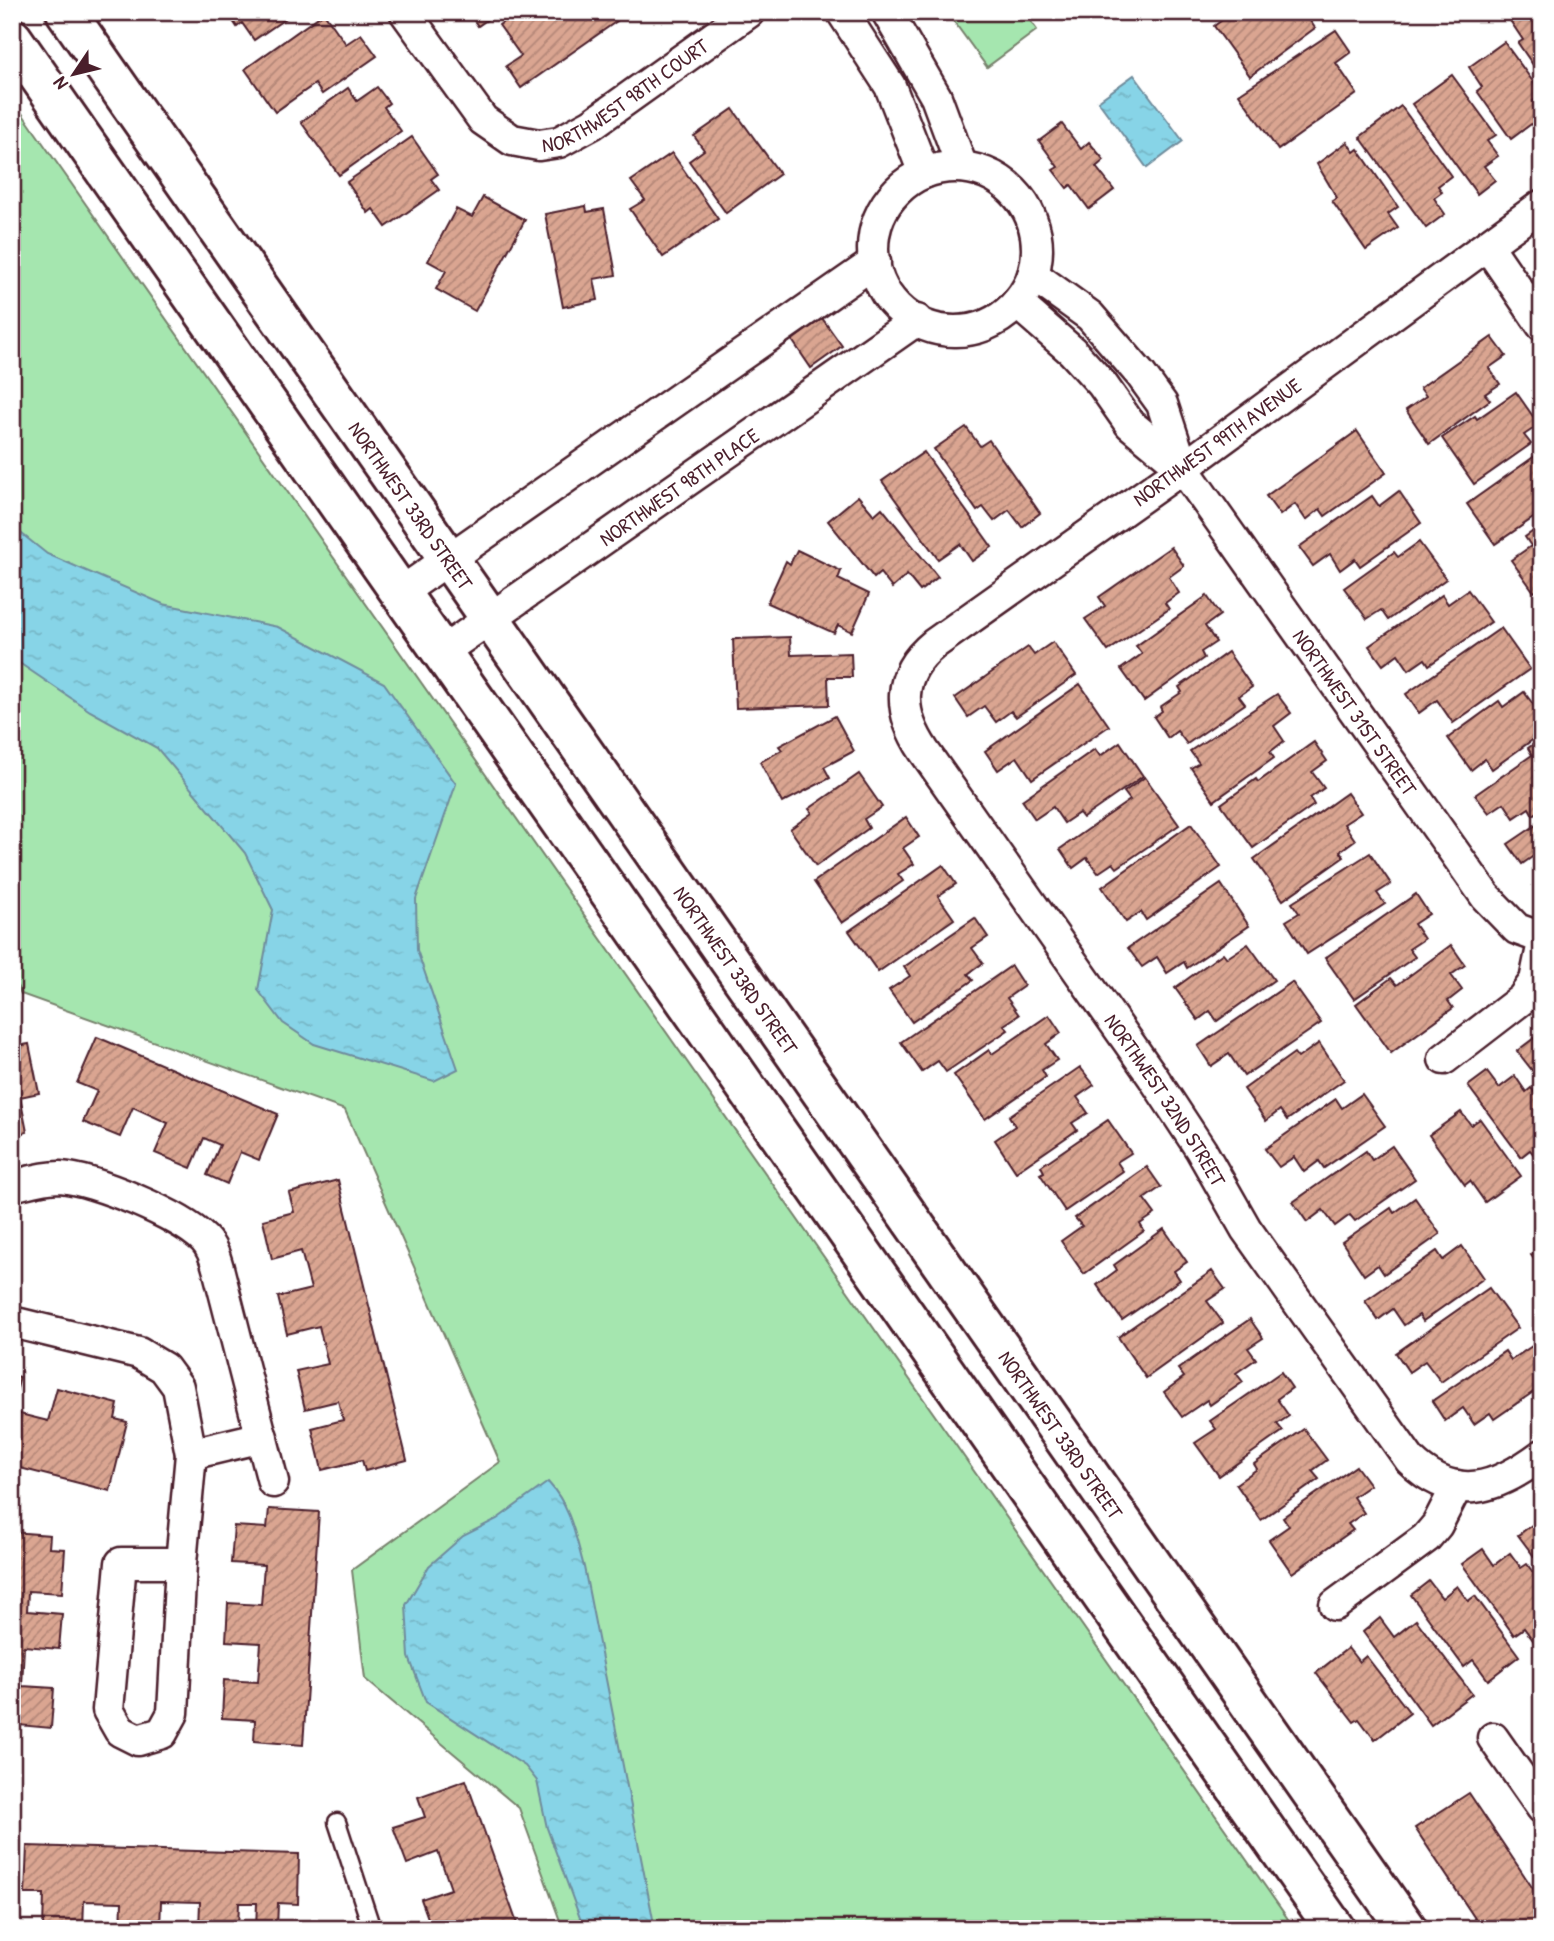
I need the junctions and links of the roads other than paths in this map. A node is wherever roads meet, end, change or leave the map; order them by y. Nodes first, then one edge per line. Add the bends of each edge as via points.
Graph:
1 (66, 12) edge
2 (405, 12) edge
3 (750, 12) edge
4 (842, 12) edge
5 (887, 12) edge
6 (12, 38) edge
7 (961, 167) junction
8 (924, 173) junction
9 (1542, 205) edge
10 (1488, 246) junction
11 (875, 261) junction
12 (1033, 275) junction
13 (1017, 303) junction
14 (917, 320) junction
15 (1542, 325) edge
16 (1183, 468) junction
17 (449, 559) junction
18 (400, 593) junction
19 (491, 619) junction
20 (442, 652) junction
21 (906, 689) joint
22 (1542, 938) edge
23 (1542, 947) edge
24 (1444, 1059) dead end
25 (12, 1186) edge
26 (12, 1322) edge
27 (262, 1437) junction
28 (191, 1454) junction
29 (1542, 1455) edge
30 (272, 1482) dead end
31 (1457, 1486) junction
32 (181, 1563) junction
33 (1335, 1605) dead end
34 (1493, 1738) dead end
35 (1542, 1808) edge
36 (337, 1822) dead end
37 (372, 1929) edge
38 (1335, 1929) edge
39 (1407, 1929) edge

1 - 17 street, NORTHWEST 33RD STREET
2 - 3 street, NORTHWEST 98TH COURT via 476,113 500,134 531,144 559,142 592,124
4 - 8 street via 890,86
5 - 7 street via 931,88
6 - 18 street
7 - 8 street
7 - 12 street via 993,176 1024,204 1037,243
8 - 11 street via 887,203 875,235
9 - 10 street, NORTHWEST 99TH AVENUE
10 - 15 street
10 - 16 street, NORTHWEST 99TH AVENUE
11 - 14 street via 892,301
11 - 17 street
12 - 13 street
12 - 16 street, NORTHWEST 31ST STREET via 1090,316 1141,375 1162,404
13 - 14 street via 1002,316 971,329 936,329
13 - 16 street, NORTHWEST 31ST STREET via 1072,351 1130,424
14 - 19 street, NORTHWEST 98TH PLACE
16 - 21 street, NORTHWEST 99TH AVENUE via 934,644 916,660
16 - 22 street, NORTHWEST 31ST STREET via 1486,897 1517,929
17 - 18 street
17 - 19 street, NORTHWEST 33RD STREET
18 - 20 street
19 - 20 street, NORTHWEST 98TH PLACE
19 - 39 street, NORTHWEST 33RD STREET
20 - 38 street
21 - 31 street, NORTHWEST 32ND STREET via 905,713 915,739 1173,1106 1247,1229 1410,1460 1429,1477
23 - 24 street via 1535,981 1522,999
25 - 27 street via 45,1178 76,1180 179,1221 207,1241 215,1255
26 - 28 street via 153,1359 178,1387
27 - 28 street
27 - 30 street
28 - 32 street
29 - 31 street via 1502,1482 1481,1488
31 - 33 street via 1426,1538
32 - 32 street via 173,1713 162,1733 138,1740 120,1731 108,1710 121,1563
34 - 35 street
36 - 37 lane

